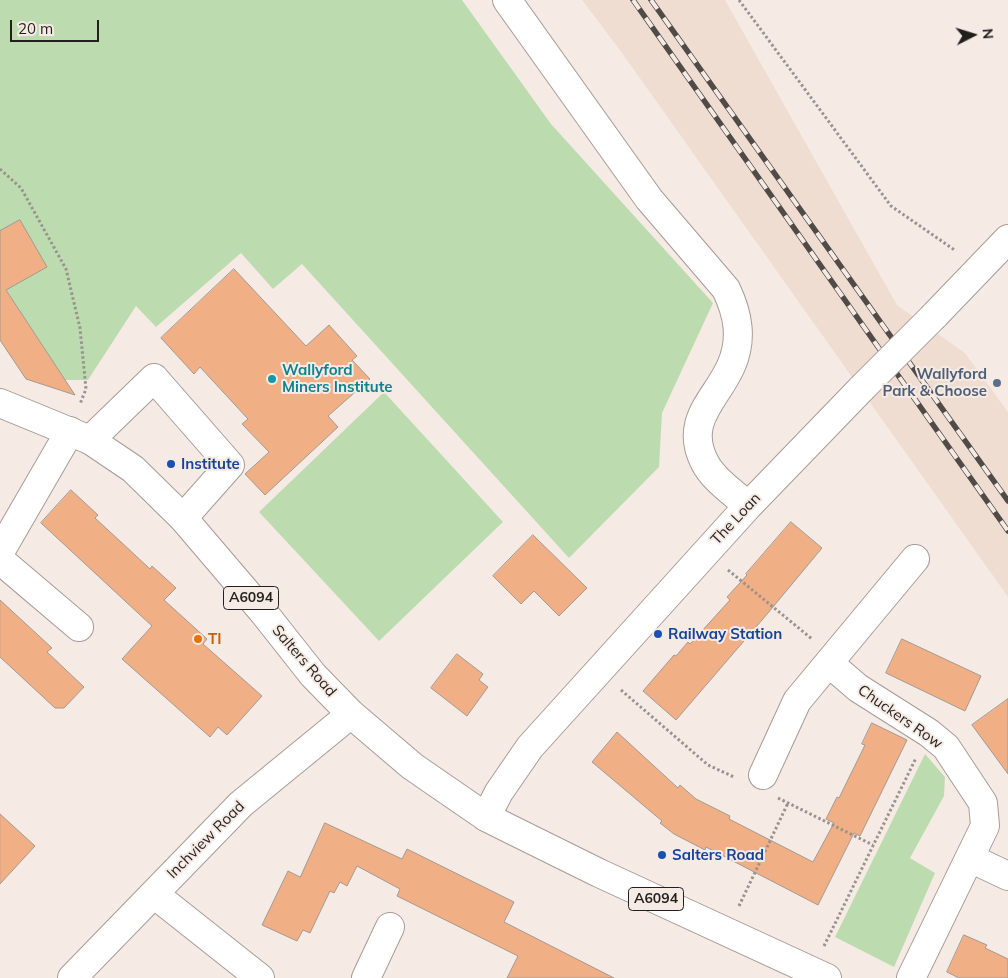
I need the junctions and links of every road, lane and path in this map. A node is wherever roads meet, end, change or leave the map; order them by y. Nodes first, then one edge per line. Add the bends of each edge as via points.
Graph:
1 (507, 0) edge
2 (739, 0) edge
3 (0, 169) edge
4 (1008, 239) edge
5 (958, 252) dead end
6 (0, 403) edge
7 (80, 436) junction
8 (748, 506) junction
9 (183, 518) junction
10 (0, 552) edge
11 (706, 552) junction
12 (915, 559) dead end
13 (0, 560) edge
14 (79, 627) dead end
15 (831, 660) junction
16 (598, 670) junction
17 (351, 714) junction
18 (929, 733) junction
19 (759, 783) junction
20 (788, 803) junction
21 (486, 817) junction
22 (873, 845) junction
23 (970, 858) junction
24 (1008, 876) edge
25 (154, 894) junction
26 (390, 927) dead end
27 (727, 931) junction
28 (819, 974) edge
29 (72, 978) edge
30 (260, 978) edge
31 (366, 978) edge
32 (911, 978) edge

1 - 8 street via 649,198 726,289 734,305 738,345 731,366 704,409 698,439 700,452 713,474
2 - 5 path via 891,206
3 - 7 path via 21,188 66,269 80,328 86,388
4 - 8 street, The Loan, bridge
6 - 7 street, Salters Road / A6094
7 - 9 street, Salters Road / A6094 via 133,469
7 - 9 street via 154,378 230,465
7 - 10 street
8 - 11 street, The Loan
9 - 17 street, Salters Road / A6094 via 302,663
11 - 15 path
11 - 16 street, The Loan
12 - 15 street
13 - 14 street
15 - 18 street, Chuckers Row via 858,688
15 - 19 street via 797,701
16 - 19 path via 708,764
16 - 21 street, The Loan via 530,747
17 - 21 street, Salters Road / A6094 via 412,766
17 - 25 street, Inchview Road via 241,804
18 - 22 path
18 - 23 street, Chuckers Row via 946,747 983,803 985,826
19 - 20 path
20 - 22 path
20 - 27 path
21 - 27 street, Salters Road / A6094
22 - 28 path
23 - 24 street
23 - 32 street, Chuckers Row
25 - 29 street, Inchview Road
25 - 30 street
26 - 31 street
27 - 28 street, Salters Road / A6094

